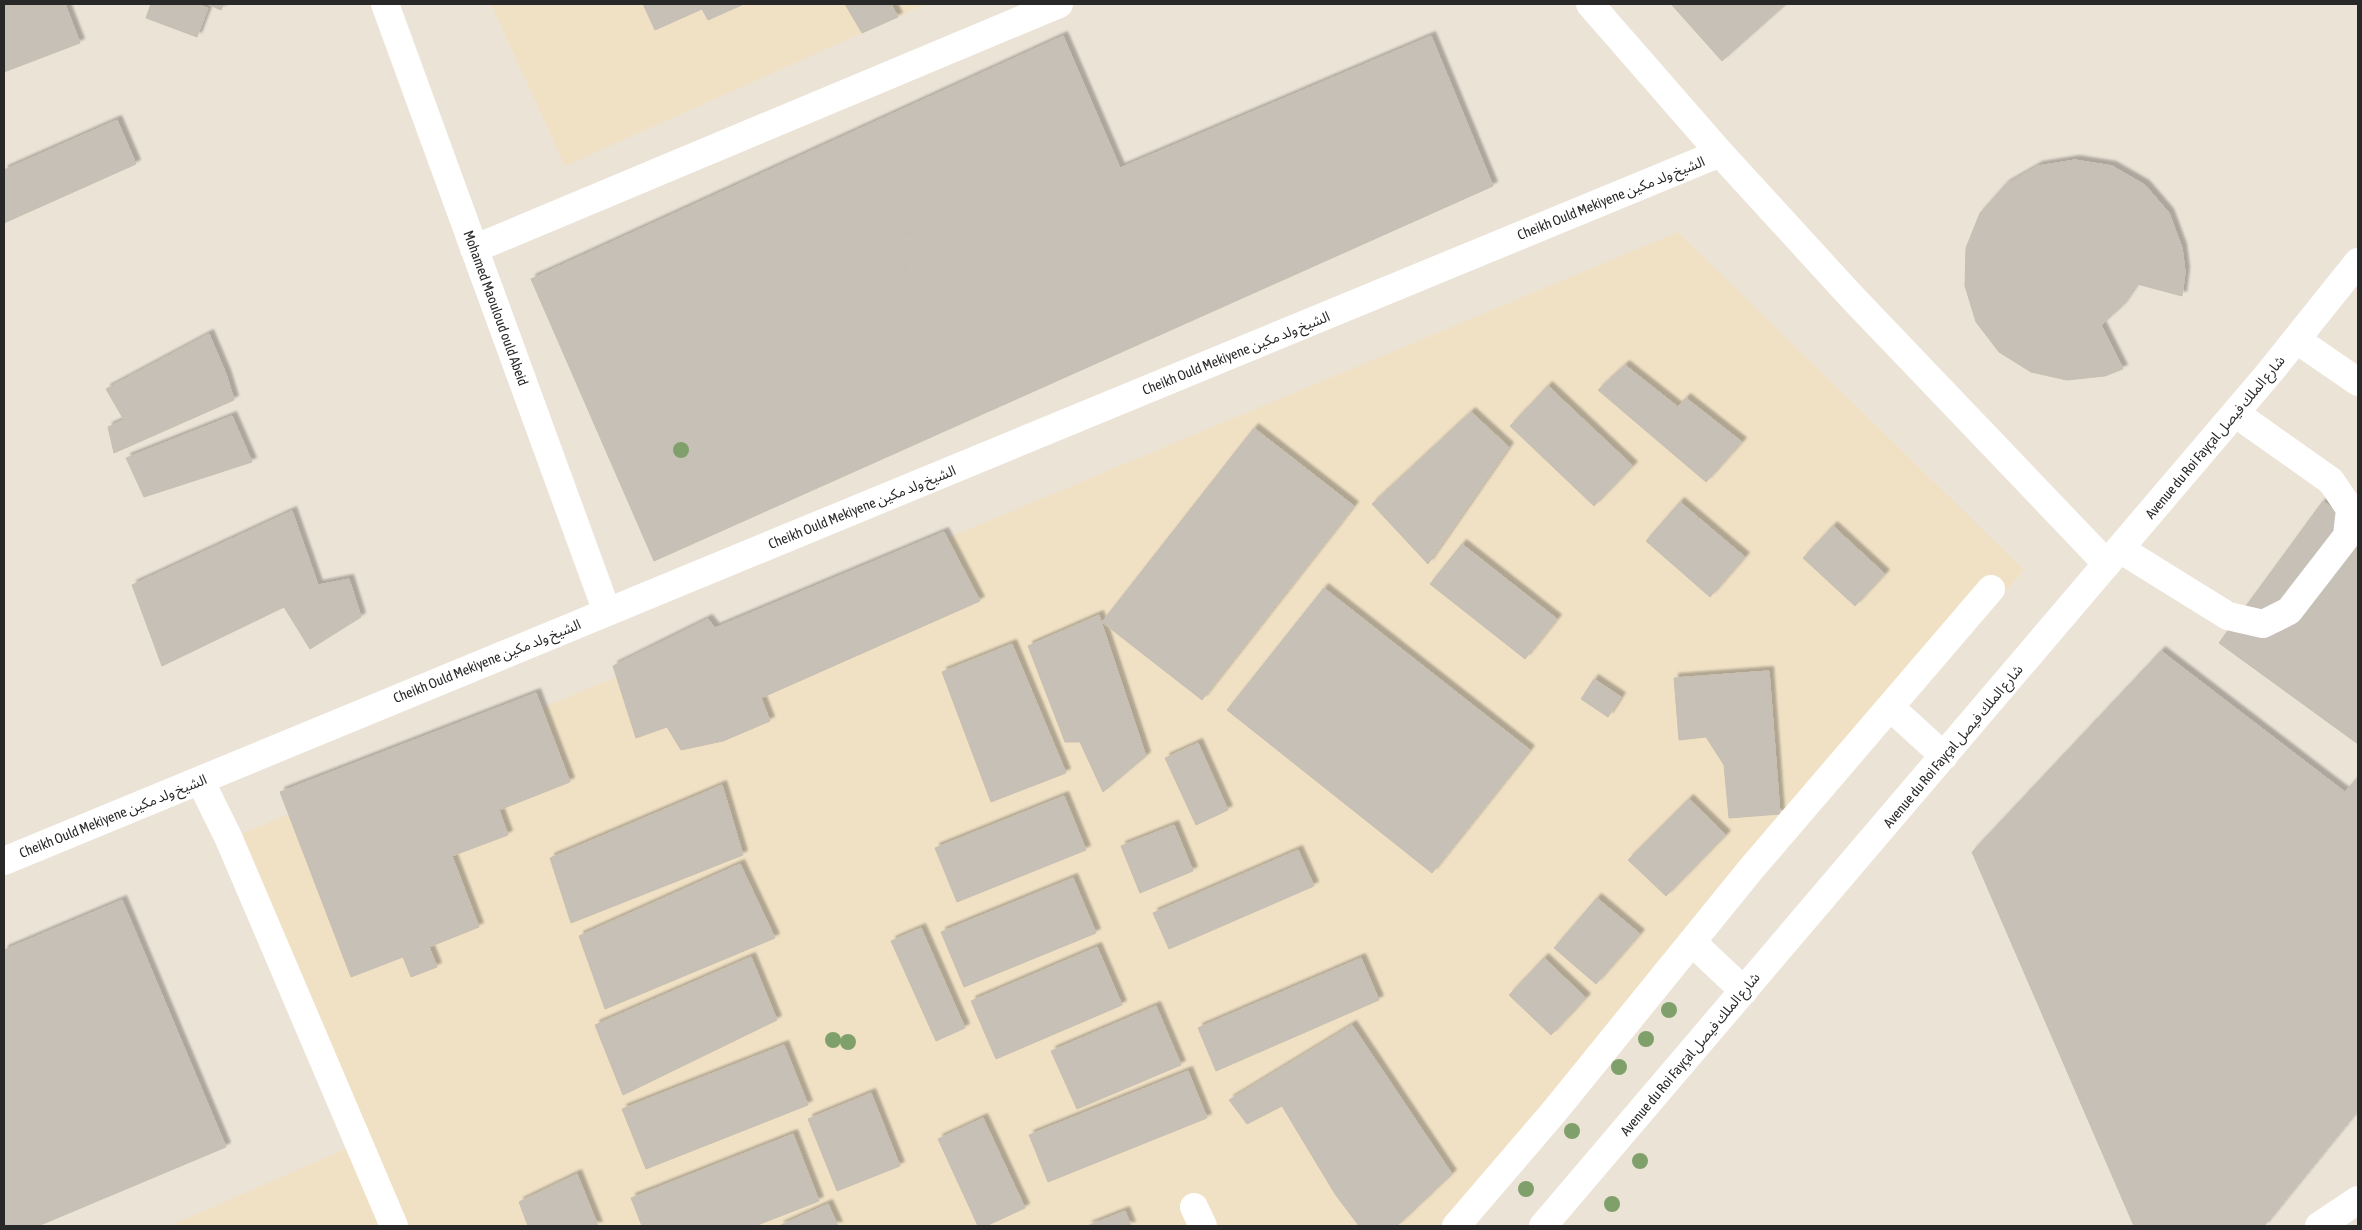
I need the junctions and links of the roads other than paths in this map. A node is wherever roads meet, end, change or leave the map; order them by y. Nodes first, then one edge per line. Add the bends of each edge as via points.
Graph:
1 (385, 4) edge
2 (1059, 4) edge
3 (1590, 4) edge
4 (1720, 153) junction
5 (474, 248) junction
6 (2358, 262) edge
7 (2297, 340) junction
8 (2358, 382) edge
9 (2234, 413) junction
10 (2114, 556) junction
11 (1991, 589) dead end
12 (607, 612) junction
13 (1890, 707) junction
14 (1944, 756) junction
15 (200, 780) junction
16 (4, 861) edge
17 (1692, 942) junction
18 (1744, 991) junction
19 (2358, 1200) edge
20 (394, 1226) edge
21 (1456, 1226) edge
22 (1543, 1226) edge
23 (2319, 1226) edge

1 - 5 street, Mohamed Maouloud ould Abeid
2 - 5 street
3 - 4 street
4 - 10 street via 1864,310
4 - 12 street, Cheikh Ould Mekiyene الشيخ ولد مكين
5 - 12 street, Mohamed Maouloud ould Abeid
6 - 7 street, Avenue du Roi Fayçal شارع الملك فيصل
7 - 8 street
7 - 9 street, Avenue du Roi Fayçal شارع الملك فيصل
9 - 10 street, Avenue du Roi Fayçal شارع الملك فيصل
9 - 10 street via 2331,481 2350,509 2347,536 2289,611 2263,624 2228,616
10 - 14 street, Avenue du Roi Fayçal شارع الملك فيصل
11 - 13 street
12 - 15 street, Cheikh Ould Mekiyene الشيخ ولد مكين
13 - 14 street
13 - 17 street
14 - 18 street, Avenue du Roi Fayçal شارع الملك فيصل
15 - 16 street, Cheikh Ould Mekiyene الشيخ ولد مكين
15 - 20 street via 229,840
17 - 18 street
17 - 21 street
18 - 22 street, Avenue du Roi Fayçal شارع الملك فيصل
19 - 23 street

